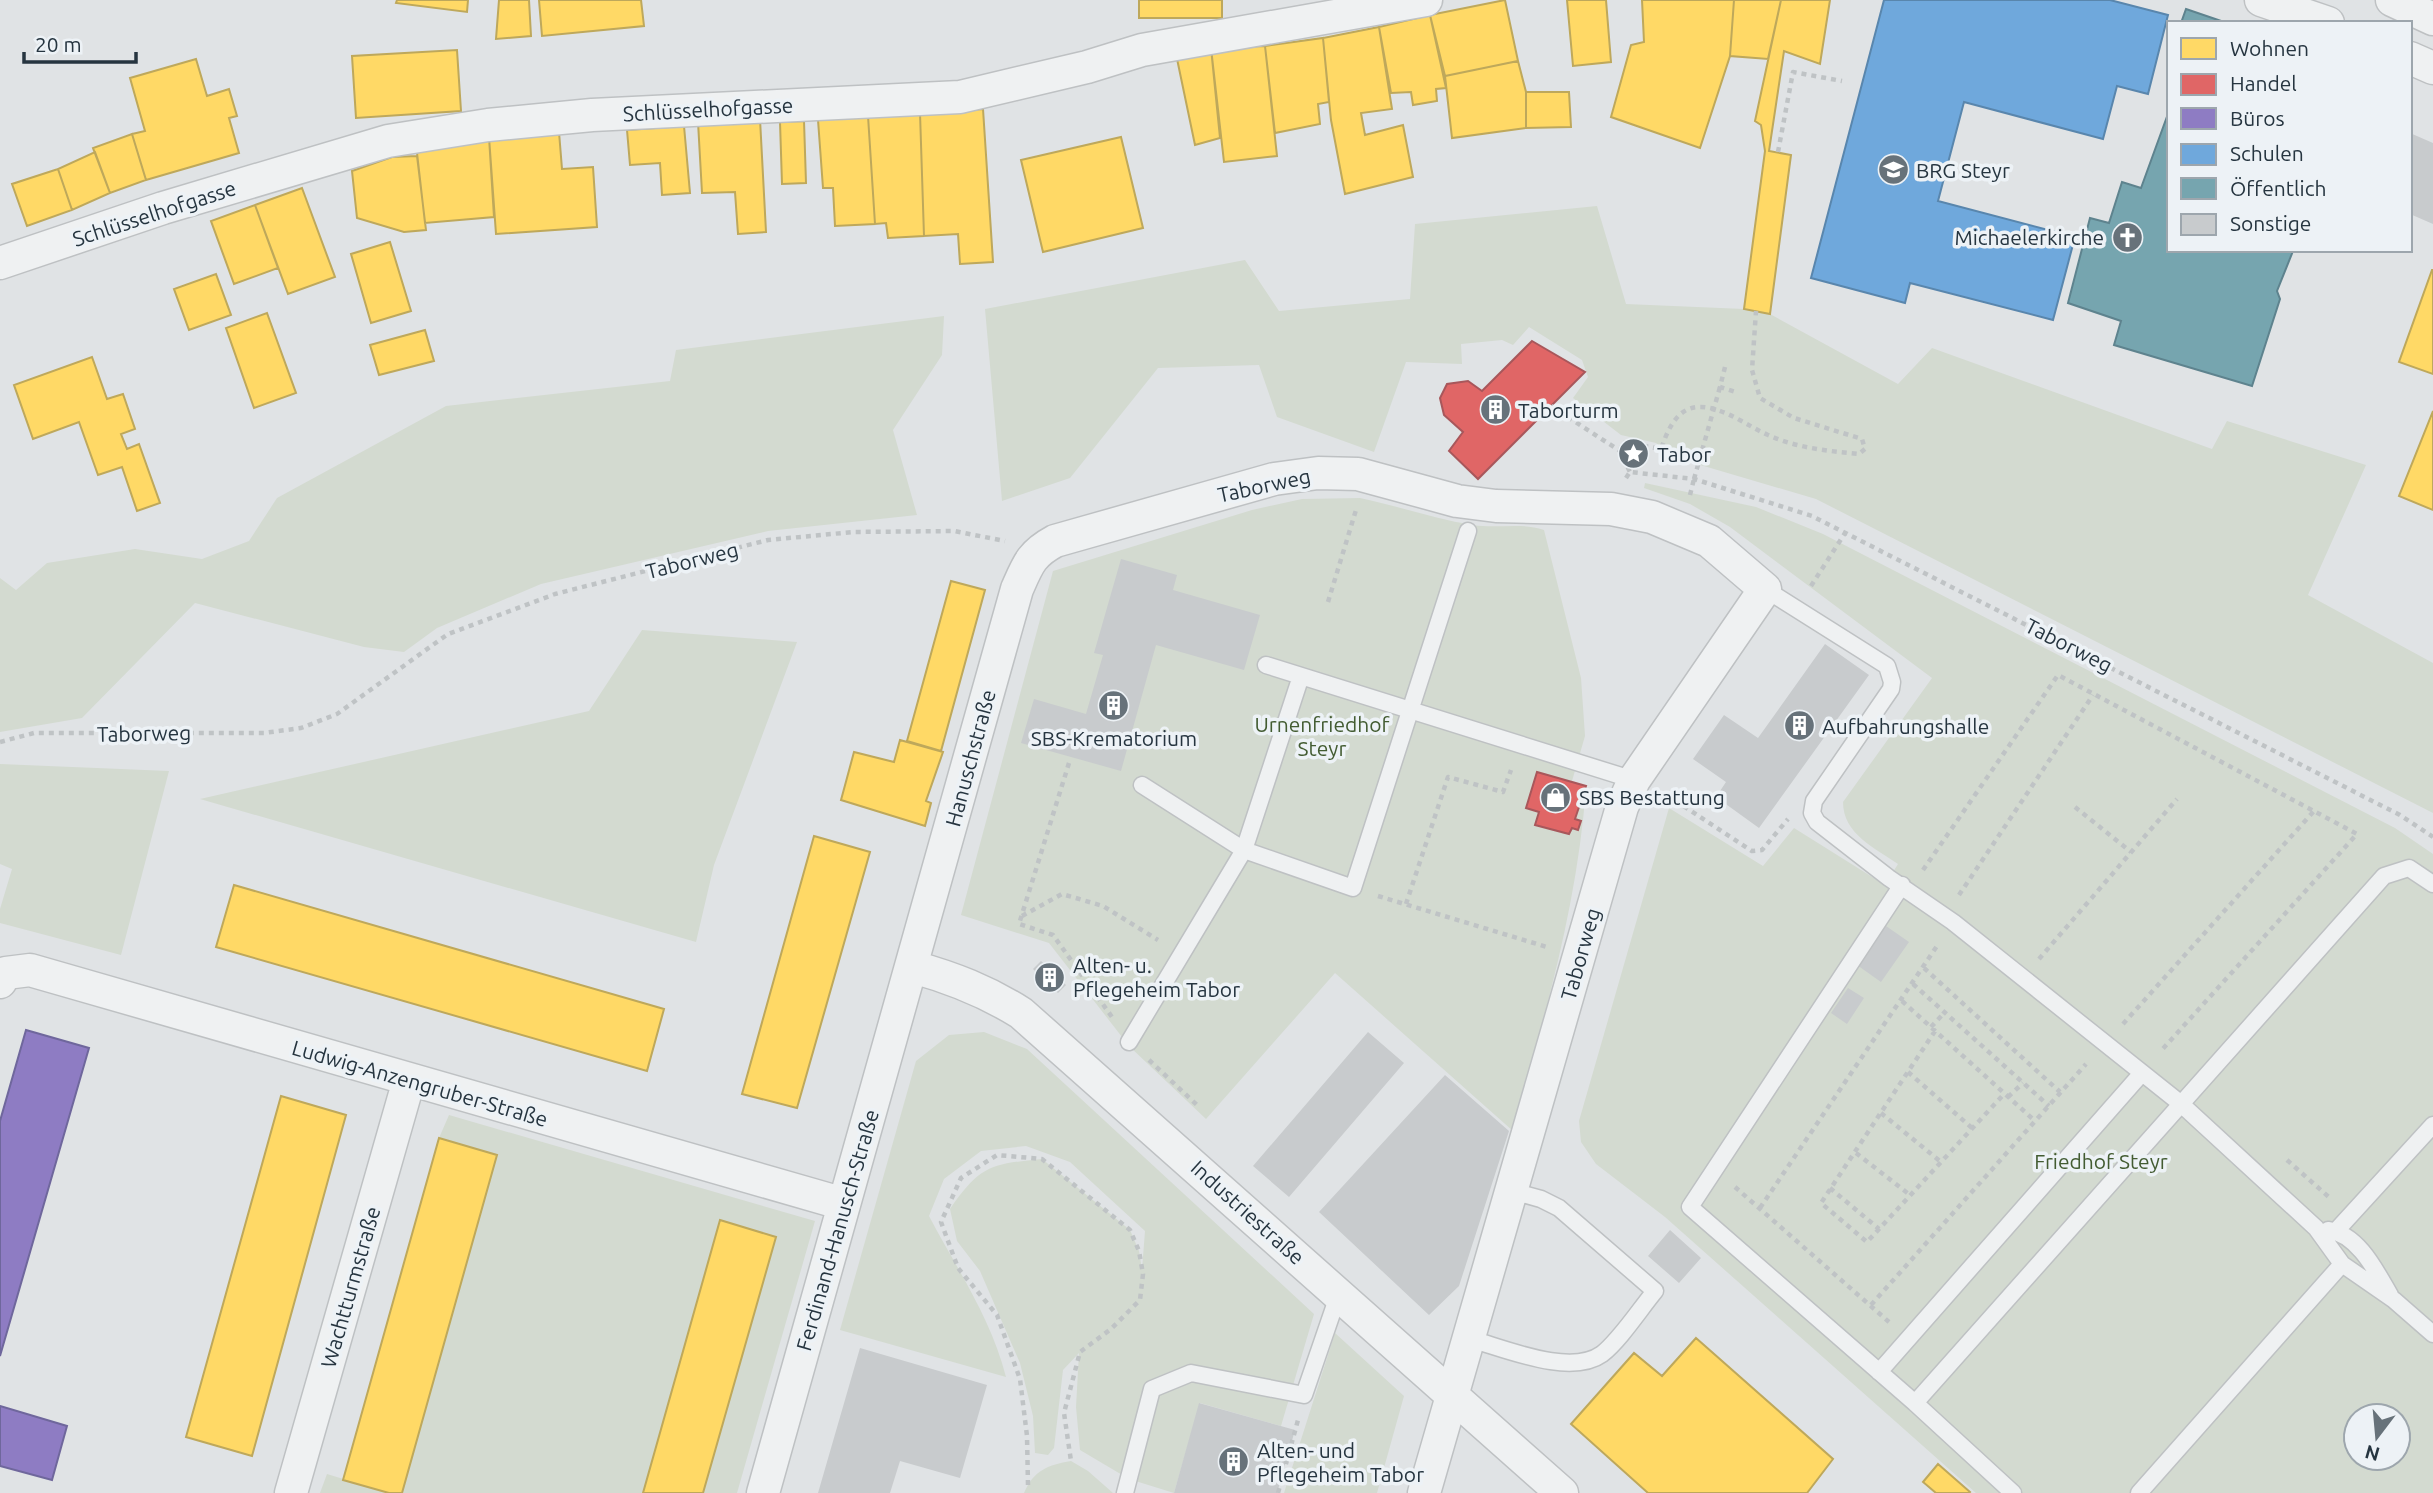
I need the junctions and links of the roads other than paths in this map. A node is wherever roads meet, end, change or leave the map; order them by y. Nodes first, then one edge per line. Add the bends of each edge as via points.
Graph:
1 (1426, 0) edge
2 (2262, 0) edge
3 (2392, 0) edge
4 (2433, 19) edge
5 (2322, 21) edge
6 (2412, 59) edge
7 (2433, 68) edge
8 (0, 263) edge
9 (1468, 531) dead end
10 (1035, 552) joint
11 (1765, 589) junction
12 (1266, 665) dead end
13 (1301, 676) junction
14 (1411, 708) junction
15 (1634, 780) junction
16 (1142, 785) dead end
17 (1244, 850) junction
18 (2433, 884) edge
19 (1906, 888) junction
20 (913, 967) junction
21 (0, 982) edge
22 (1129, 1042) road end
23 (2142, 1073) junction
24 (409, 1080) junction
25 (2180, 1103) junction
26 (2433, 1125) edge
27 (1512, 1191) junction
28 (844, 1204) junction
29 (2316, 1228) junction
30 (2336, 1231) junction
31 (2342, 1264) junction
32 (1339, 1293) junction
33 (2393, 1300) junction
34 (2433, 1334) edge
35 (1470, 1339) junction
36 (1879, 1372) junction
37 (1453, 1397) junction
38 (1915, 1403) junction
39 (291, 1493) edge
40 (762, 1493) edge
41 (1125, 1493) edge
42 (1424, 1493) edge
43 (1562, 1493) edge
44 (2013, 1493) edge
45 (2139, 1493) edge

1 - 8 street, Schlüsselhofgasse via 1142,50 960,97 592,115 388,141 163,208
2 - 5 street
3 - 4 street
6 - 7 street
9 - 14 lane
10 - 11 street, Taborweg via 1055,541 1274,479 1358,474 1470,503 1611,509 1653,517 1709,541
10 - 20 street, Hanuschstraße via 1017,589
11 - 15 street, Taborweg
11 - 19 lane via 1887,666 1891,690 1814,800 1812,813 1817,822
12 - 13 lane
13 - 14 lane
13 - 17 lane
14 - 15 lane
14 - 17 lane via 1353,888
15 - 27 street, Taborweg via 1622,807
16 - 17 lane
17 - 22 lane
18 - 25 lane via 2409,867 2384,876
19 - 23 lane
19 - 36 lane via 1690,1207
20 - 28 street, Ferdinand-Hanusch-Straße
20 - 32 street, Industriestraße via 957,979 1021,1013
21 - 24 street, Ludwig-Anzengruber-Straße via 6,973 30,970
23 - 25 lane
23 - 36 lane
24 - 28 street, Ludwig-Anzengruber-Straße
24 - 39 street, Wachtturmstraße
25 - 29 lane
25 - 38 lane
26 - 30 lane
27 - 35 street, Taborweg
27 - 35 lane via 1559,1208 1655,1292 1602,1353 1587,1361 1550,1361
28 - 40 street, Ferdinand-Hanusch-Straße
29 - 30 lane
29 - 31 lane
30 - 33 lane via 2372,1264
31 - 33 lane
31 - 45 lane
32 - 37 street, Industriestraße
32 - 41 lane via 1304,1395 1191,1373 1152,1389
33 - 34 lane
35 - 37 street, Taborweg
36 - 38 lane
37 - 42 street, Taborweg
37 - 43 street, Industriestraße
38 - 44 lane

